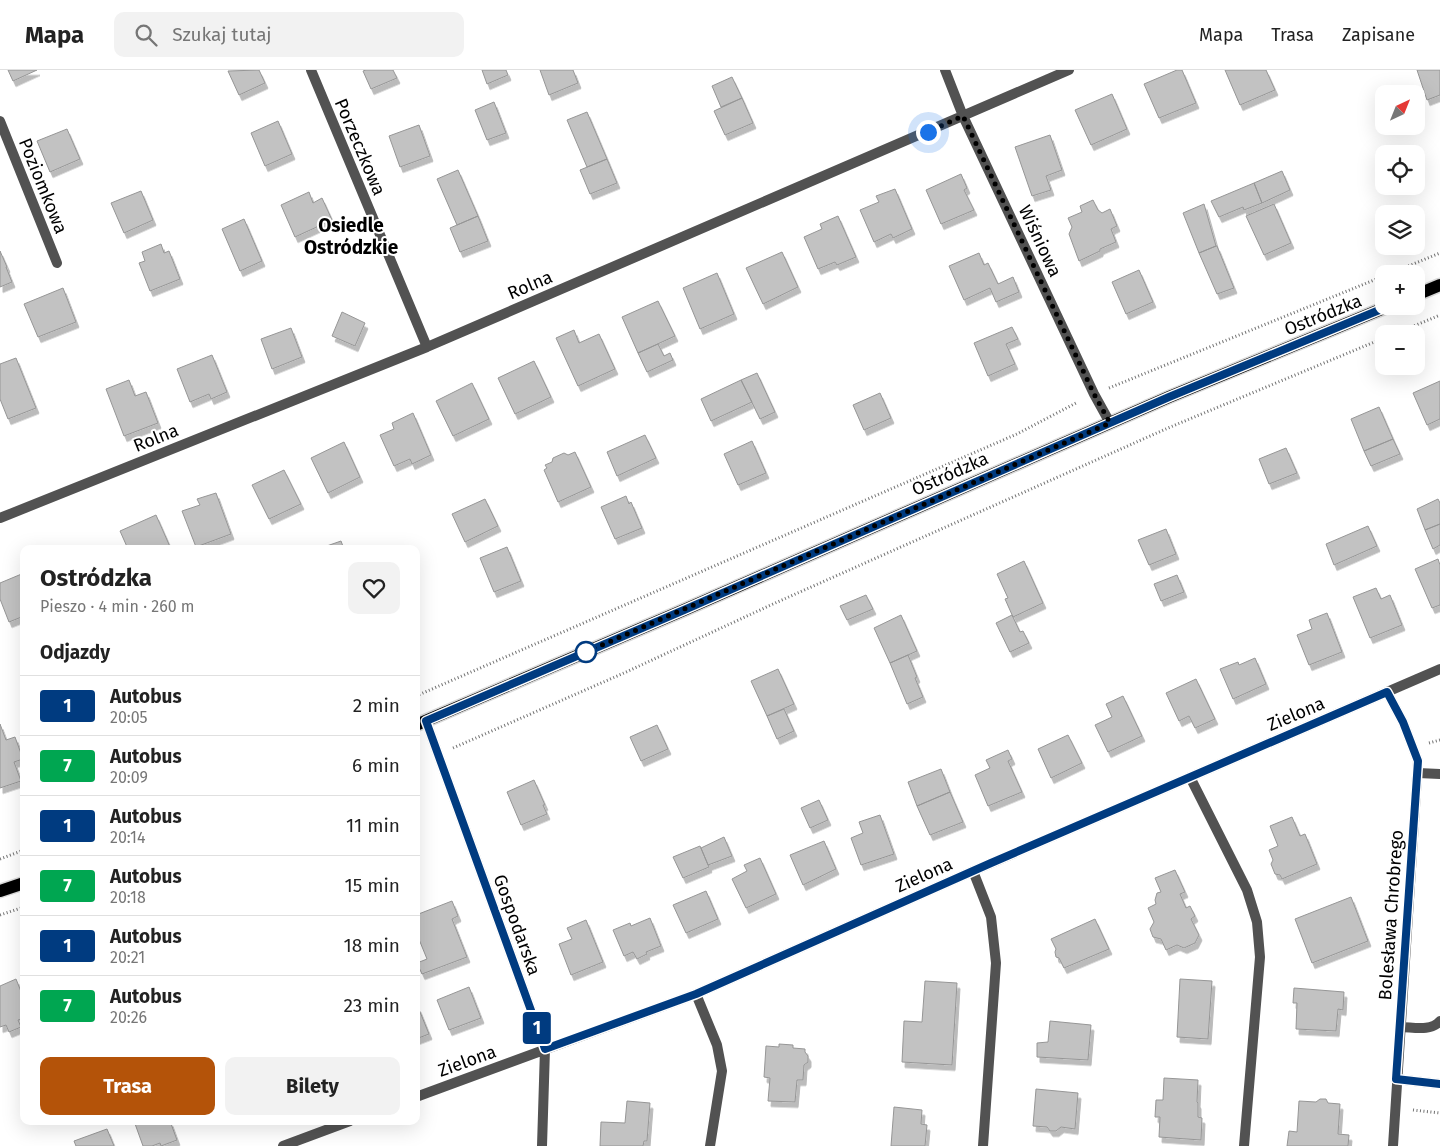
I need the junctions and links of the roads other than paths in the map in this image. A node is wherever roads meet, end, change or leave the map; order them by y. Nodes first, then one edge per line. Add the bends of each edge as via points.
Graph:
1 (311, 70) edge
2 (945, 70) edge
3 (1069, 70) edge
4 (963, 116) junction
5 (0, 121) edge
6 (57, 263) dead end
7 (1440, 285) edge
8 (1425, 291) edge
9 (1375, 312) edge
10 (427, 347) junction
11 (1110, 423) junction
12 (0, 518) edge
13 (1440, 669) edge
14 (1387, 692) junction
15 (421, 723) edge
16 (1418, 773) junction
17 (1440, 774) edge
18 (1190, 778) junction
19 (973, 871) junction
20 (20, 884) edge
21 (0, 891) edge
22 (696, 994) junction
23 (1440, 1021) edge
24 (1400, 1027) junction
25 (545, 1049) junction
26 (1396, 1079) junction
27 (1440, 1084) edge
28 (420, 1095) edge
29 (339, 1125) edge
30 (283, 1146) edge
31 (542, 1146) edge
32 (710, 1146) edge
33 (983, 1146) edge
34 (1244, 1146) edge
35 (1393, 1146) edge

1 - 10 street, Porzeczkowa
2 - 4 street, Wiśniowa
3 - 4 street, Rolna
4 - 10 street, Rolna
4 - 11 street, Wiśniowa
5 - 6 street, Poziomkowa
7 - 8 main road
9 - 11 main road, Ostródzka
10 - 12 street, Rolna
11 - 15 main road, Ostródzka
13 - 14 street, Zielona
14 - 16 street, Bolesława Chrobrego via 1418,761
14 - 18 street, Zielona
15 - 25 street, Gospodarska via 438,754
16 - 17 street
16 - 24 street, Bolesława Chrobrego
18 - 19 street, Zielona
18 - 34 street via 1247,890 1257,922 1260,957
19 - 22 street, Zielona
19 - 33 street via 991,916 996,963
20 - 21 main road
22 - 25 street, Zielona
22 - 32 street via 717,1045 722,1071
23 - 24 street via 1434,1027
24 - 26 street, Bolesława Chrobrego
25 - 28 street, Zielona
25 - 31 street, Gospodarska
26 - 27 street
26 - 35 street, Bolesława Chrobrego
29 - 30 street

